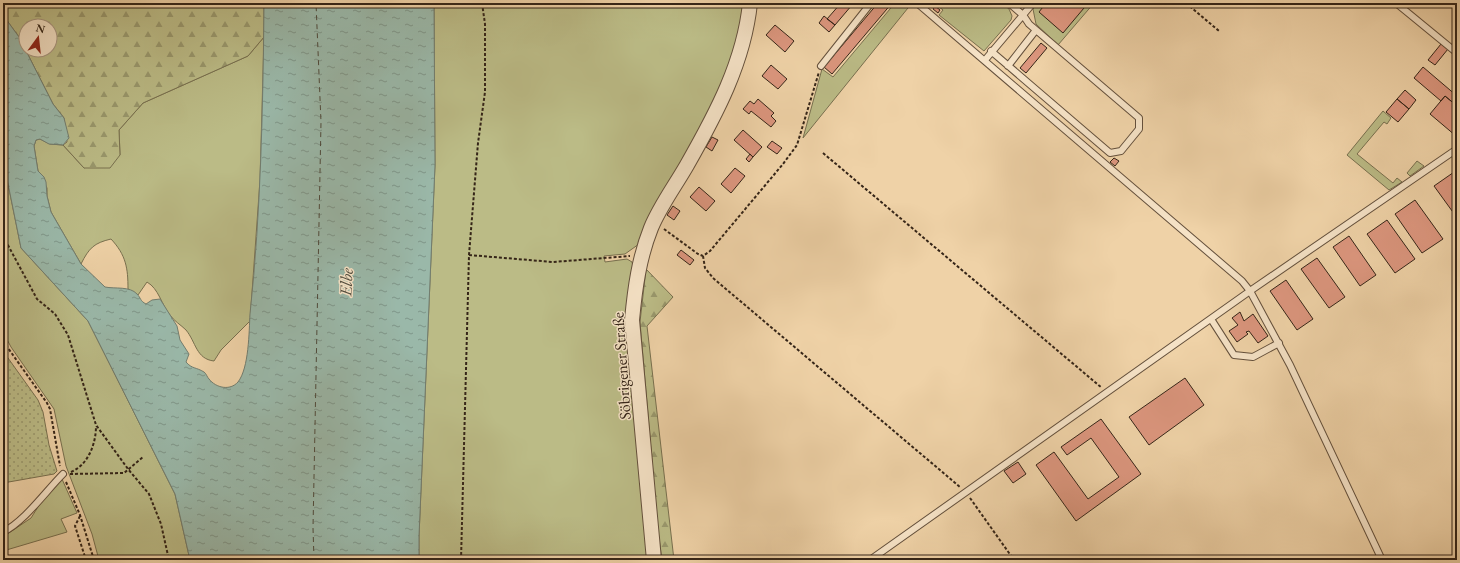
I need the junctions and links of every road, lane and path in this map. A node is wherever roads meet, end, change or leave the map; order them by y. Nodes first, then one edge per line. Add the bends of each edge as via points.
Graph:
1 (482, 3) edge
2 (750, 3) edge
3 (871, 3) edge
4 (917, 3) edge
5 (1009, 3) edge
6 (1033, 3) edge
7 (1186, 3) edge
8 (1396, 3) edge
9 (1023, 15) junction
10 (1036, 30) junction
11 (1219, 31) dead end
12 (992, 51) junction
13 (1457, 53) edge
14 (985, 60) junction
15 (821, 66) joint
16 (1008, 66) junction
17 (1457, 149) edge
18 (823, 153) dead end
19 (654, 220) junction
20 (3, 236) edge
21 (642, 252) junction
22 (469, 255) junction
23 (703, 256) junction
24 (1250, 291) junction
25 (1211, 319) junction
26 (3, 341) edge
27 (1279, 343) junction
28 (1108, 392) junction
29 (96, 425) junction
30 (143, 457) dead end
31 (128, 469) junction
32 (63, 474) junction
33 (967, 493) junction
34 (80, 515) junction
35 (3, 532) edge
36 (86, 560) edge
37 (94, 560) edge
38 (170, 560) edge
39 (462, 560) edge
40 (654, 560) edge
41 (870, 560) edge
42 (1014, 560) edge
43 (1382, 560) edge

1 - 22 path via 485,24 485,92
2 - 19 street, Söbrigener Straße via 744,39 724,96
3 - 15 lane
4 - 14 lane
5 - 9 lane
6 - 9 lane
7 - 11 path
8 - 13 lane
9 - 10 lane
9 - 12 lane
10 - 16 lane
10 - 16 lane via 1139,118 1140,129 1121,151 1110,153
12 - 14 lane
12 - 16 lane
14 - 24 lane via 1242,281
15 - 23 path via 797,145 710,251
17 - 24 lane
18 - 28 path
19 - 21 street, Söbrigener Straße
19 - 23 path
20 - 29 path via 37,299 55,314 68,335
21 - 22 path via 625,258 554,262
21 - 40 street, Söbrigener Straße via 632,320
22 - 39 path
23 - 33 path via 705,268 713,278
24 - 25 lane
24 - 27 lane
25 - 27 lane via 1234,355 1253,357
25 - 28 lane
26 - 32 path via 47,403
27 - 43 lane
28 - 33 lane
29 - 31 path
29 - 31 path via 94,446 78,467 68,474 124,473
30 - 31 path
31 - 38 path via 149,494 162,524
32 - 34 path
32 - 35 lane via 26,514
33 - 41 lane
33 - 42 path
34 - 36 path via 75,526
34 - 37 path

